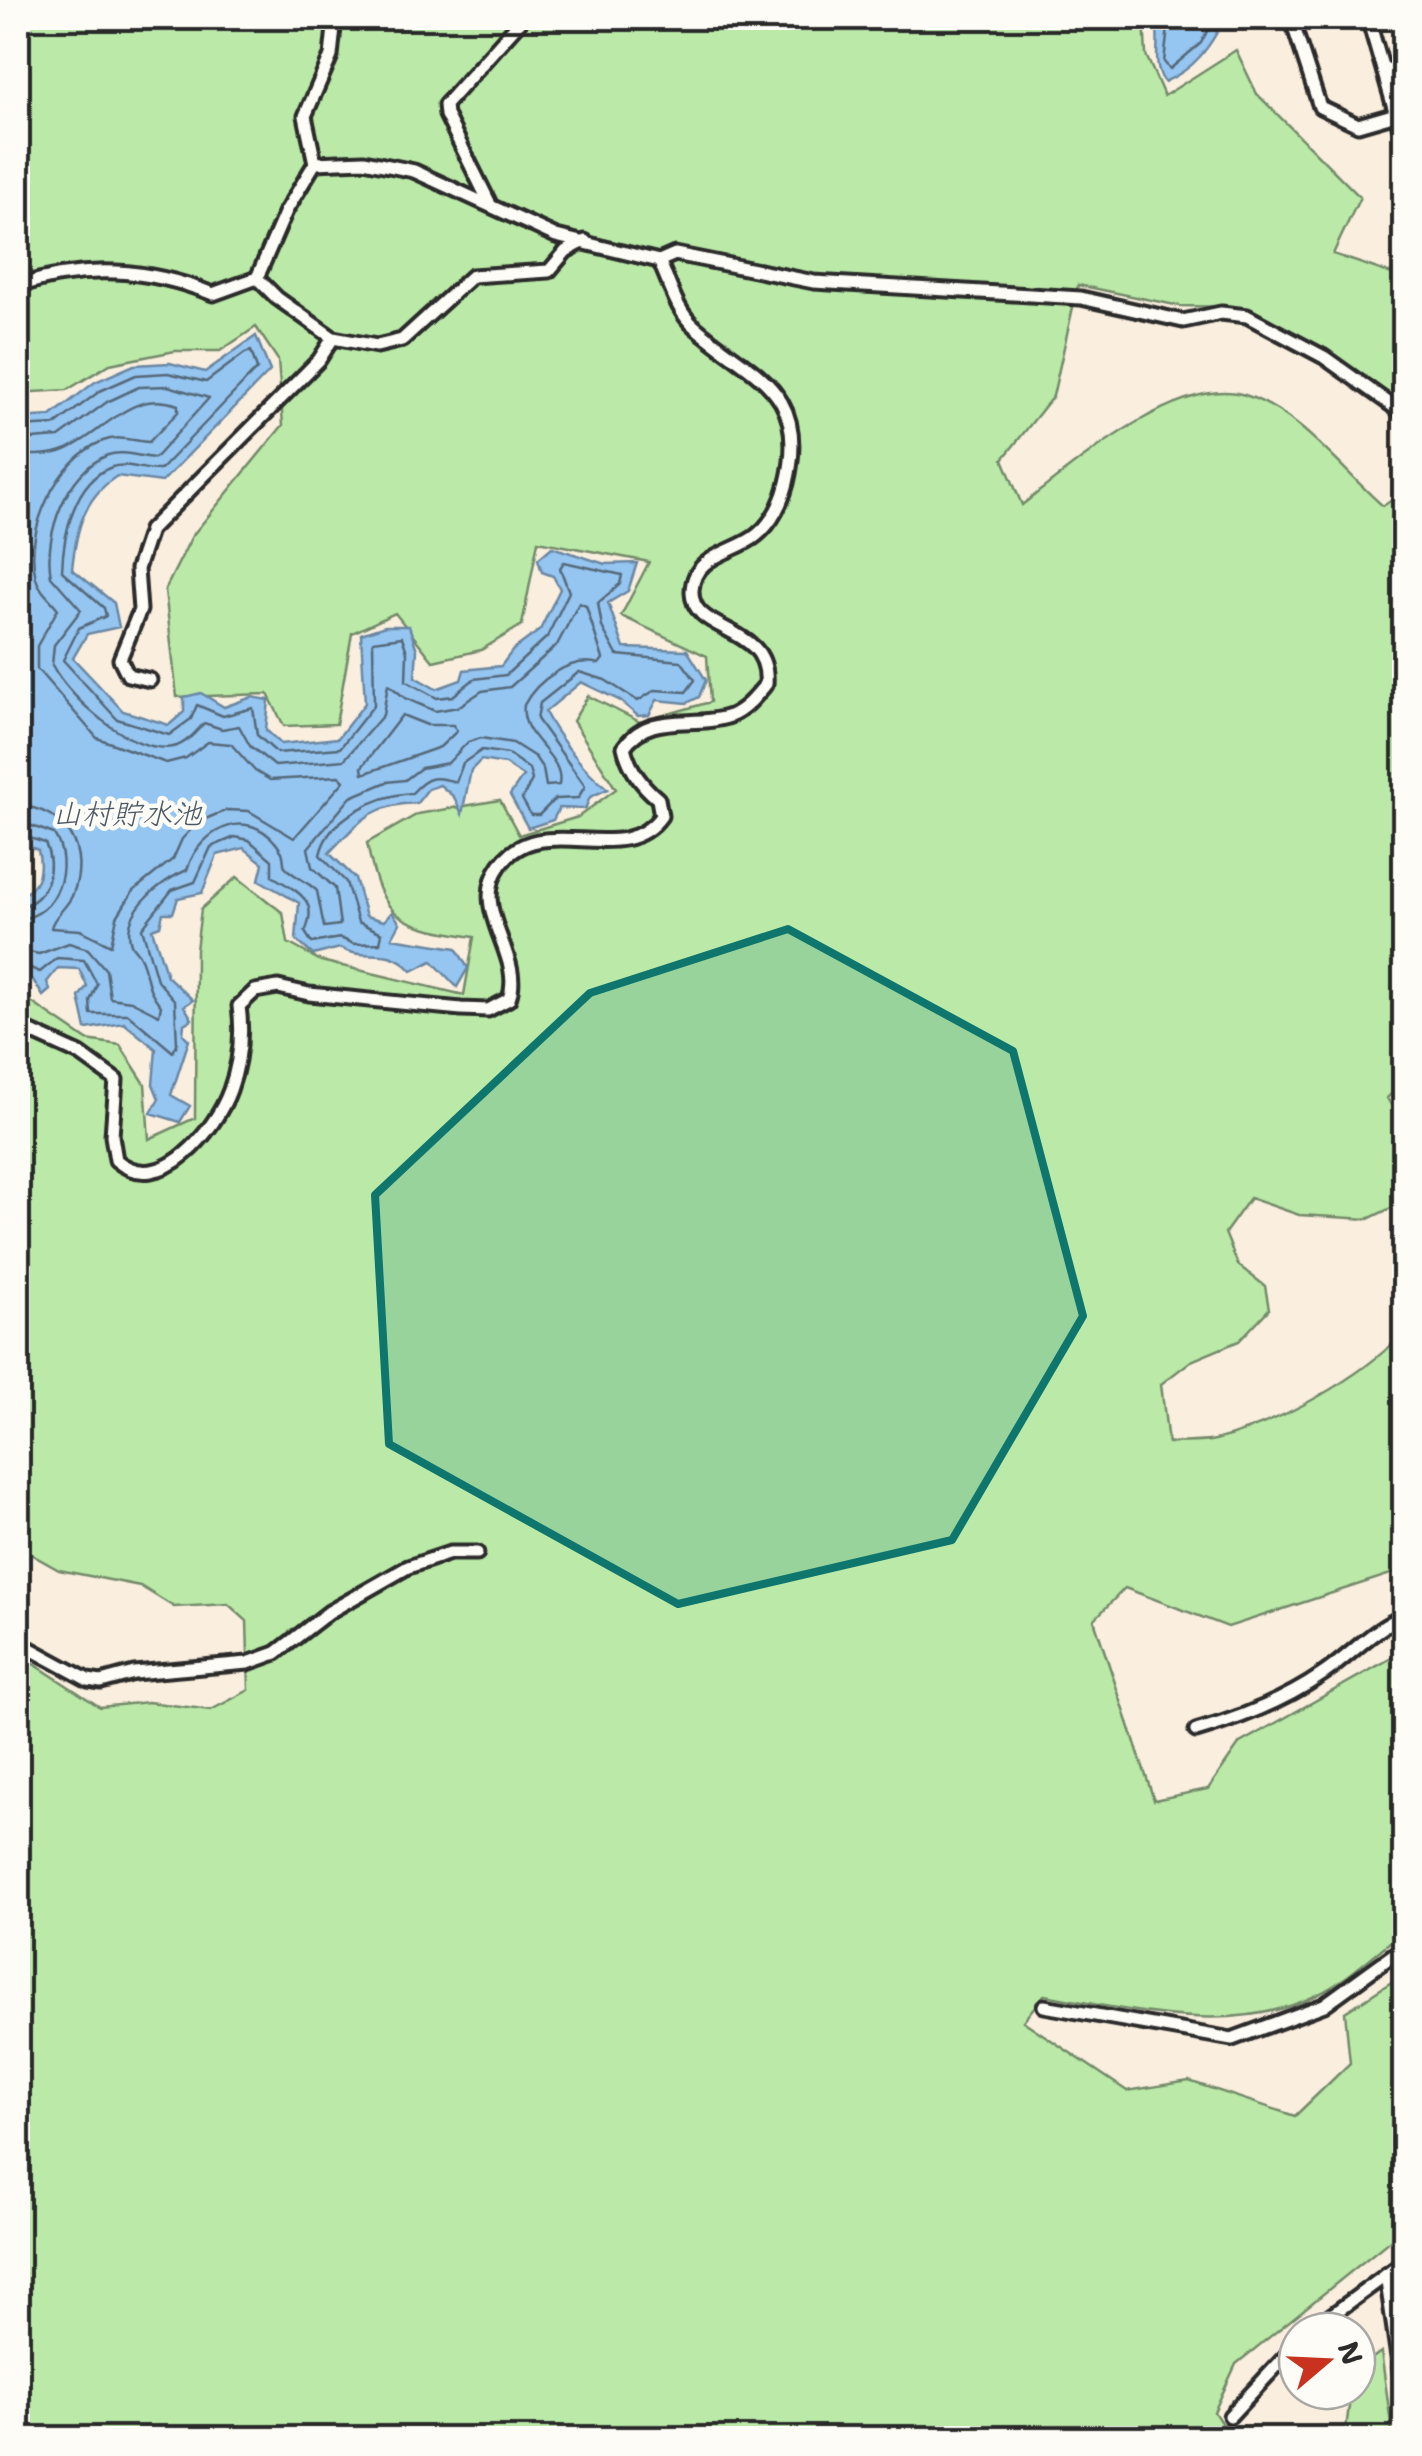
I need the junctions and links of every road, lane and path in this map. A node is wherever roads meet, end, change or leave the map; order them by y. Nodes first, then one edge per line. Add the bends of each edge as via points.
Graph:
1 (335, 18) edge
2 (523, 18) edge
3 (1291, 18) edge
4 (1368, 18) edge
5 (1404, 65) edge
6 (1384, 71) junction
7 (1396, 114) junction
8 (1404, 142) edge
9 (315, 164) junction
10 (489, 202) junction
11 (586, 241) junction
12 (660, 261) junction
13 (257, 278) junction
14 (18, 286) edge
15 (332, 338) junction
16 (1404, 414) edge
17 (150, 680) dead end
18 (18, 1026) edge
19 (477, 1553) dead end
20 (1404, 1616) edge
21 (18, 1642) edge
22 (1196, 1731) dead end
23 (1404, 1946) edge
24 (1044, 2006) dead end
25 (1404, 2262) edge
26 (1386, 2275) junction
27 (1337, 2311) edge
28 (1277, 2365) edge
29 (1404, 2399) edge
30 (1230, 2416) dead end

1 - 9 street via 331,56 305,116
2 - 10 street via 445,105
3 - 7 street via 1320,107 1358,125
4 - 6 street
5 - 6 street
6 - 7 street
7 - 8 street
9 - 10 street via 364,161 414,171
9 - 13 street
10 - 11 street via 556,236
11 - 12 street
11 - 15 street via 549,271 472,276 402,340 377,346
12 - 16 street via 675,254 814,282 1081,298 1183,321 1221,312 1247,316 1324,357
12 - 18 street via 678,307 694,326 775,391 791,440 787,482 769,524 700,568 692,584 699,610 760,652 768,666 766,684 732,716 664,722 629,740 628,762 658,799 661,816 650,832 628,842 547,839 521,847 500,864 489,905 516,981 509,999 488,1010 278,987 255,991 239,1006 241,1050 214,1123 171,1164 153,1171 135,1171 116,1160 116,1080 80,1054
13 - 14 street via 213,294 176,280 98,268
13 - 15 street
15 - 17 street via 145,540 137,569 140,610 120,659 128,675
19 - 21 street via 450,1553 408,1567 328,1612 276,1654 248,1663 102,1682
20 - 22 street via 1276,1703
23 - 24 street via 1324,2006 1232,2039
25 - 26 street
26 - 27 street
26 - 29 street
28 - 30 street

